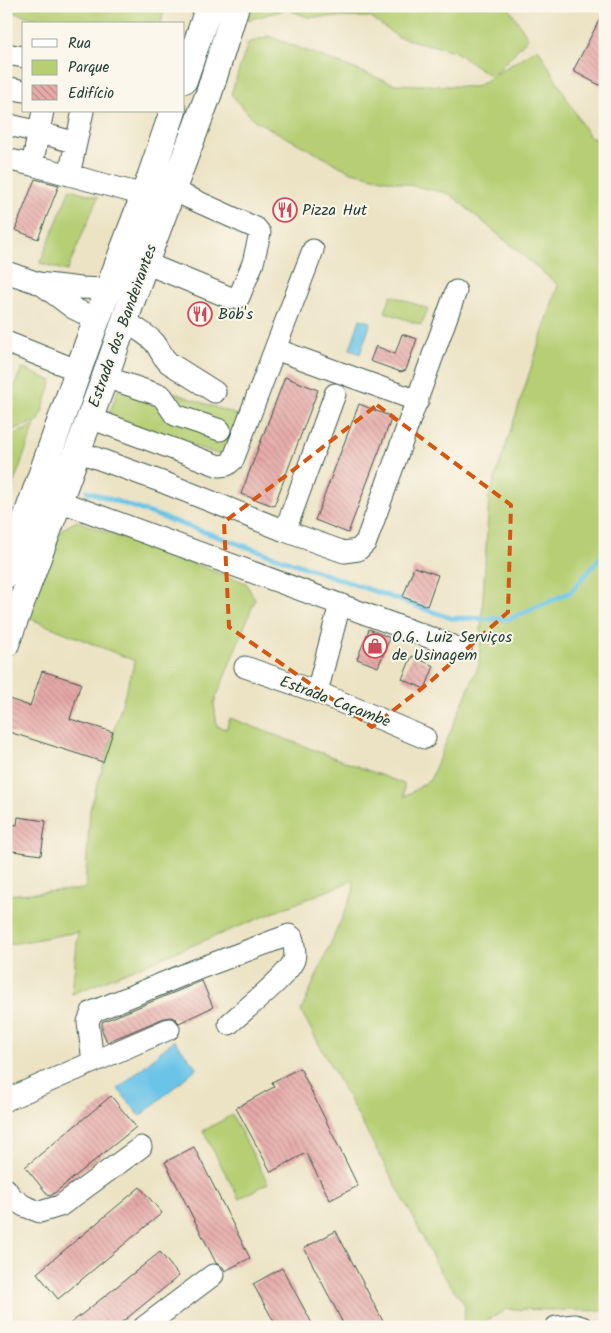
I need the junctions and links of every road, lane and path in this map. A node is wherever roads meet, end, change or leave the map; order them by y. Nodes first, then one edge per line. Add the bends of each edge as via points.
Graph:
1 (209, 6) edge
2 (236, 6) edge
3 (6, 54) edge
4 (22, 57) edge
5 (185, 77) edge
6 (6, 87) edge
7 (22, 91) edge
8 (84, 112) edge
9 (173, 112) edge
10 (40, 122) edge
11 (6, 124) edge
12 (76, 143) junction
13 (6, 159) edge
14 (32, 165) junction
15 (69, 175) junction
16 (172, 190) junction
17 (144, 195) junction
18 (314, 250) dead end
19 (145, 263) junction
20 (6, 272) edge
21 (38, 283) junction
22 (108, 289) junction
23 (456, 291) dead end
24 (97, 320) junction
25 (125, 321) junction
26 (6, 342) edge
27 (275, 349) junction
28 (79, 371) junction
29 (105, 377) junction
30 (215, 392) dead end
31 (335, 394) dead end
32 (418, 401) junction
33 (90, 418) junction
34 (220, 430) dead end
35 (78, 451) junction
36 (59, 501) junction
37 (285, 531) junction
38 (6, 575) edge
39 (340, 604) junction
40 (6, 644) edge
41 (461, 649) dead end
42 (245, 668) dead end
43 (317, 692) junction
44 (425, 738) dead end
45 (229, 1024) dead end
46 (170, 1030) dead end
47 (93, 1062) junction
48 (6, 1100) edge
49 (141, 1147) dead end
50 (6, 1189) edge
51 (213, 1275) dead end
52 (144, 1327) edge
53 (556, 1327) edge
54 (582, 1327) edge

1 - 5 main road
2 - 16 main road, Estrada dos Bandeirantes via 209,93
3 - 4 street
6 - 7 street
8 - 12 street
9 - 17 main road, Estrada dos Bandeirantes
10 - 11 street
10 - 12 street
10 - 14 street
12 - 15 street
13 - 14 street
14 - 15 street
15 - 17 street
16 - 19 main road, Estrada dos Bandeirantes
16 - 19 street via 256,228 260,233 253,263 239,297 231,298
17 - 22 main road, Estrada dos Bandeirantes
18 - 27 street
19 - 25 main road, Estrada dos Bandeirantes
20 - 21 street
21 - 22 street
21 - 24 street via 73,308
22 - 24 main road, Estrada dos Bandeirantes
23 - 32 street
24 - 28 main road, Estrada dos Bandeirantes
25 - 29 main road, Estrada dos Bandeirantes
25 - 30 street via 147,335 163,358
26 - 28 street
27 - 32 street
27 - 33 street via 233,460 227,466 219,466
28 - 38 main road, Estrada dos Bandeirantes
29 - 33 main road, Estrada dos Bandeirantes
29 - 34 street via 162,396 175,415
31 - 37 street
32 - 37 street via 366,542 358,550 344,552
33 - 35 main road, Estrada dos Bandeirantes
35 - 36 main road, Estrada dos Bandeirantes
35 - 37 street
36 - 39 street
36 - 40 main road, Estrada dos Bandeirantes
39 - 41 street
39 - 43 street
42 - 43 street, Estrada Caçambe
43 - 44 street, Estrada Caçambe
45 - 47 street via 284,976 294,960 292,937 289,935 198,969 92,1012 88,1022
46 - 47 street
47 - 48 street
49 - 50 street via 60,1206 40,1212 24,1206
51 - 52 street
53 - 54 street

